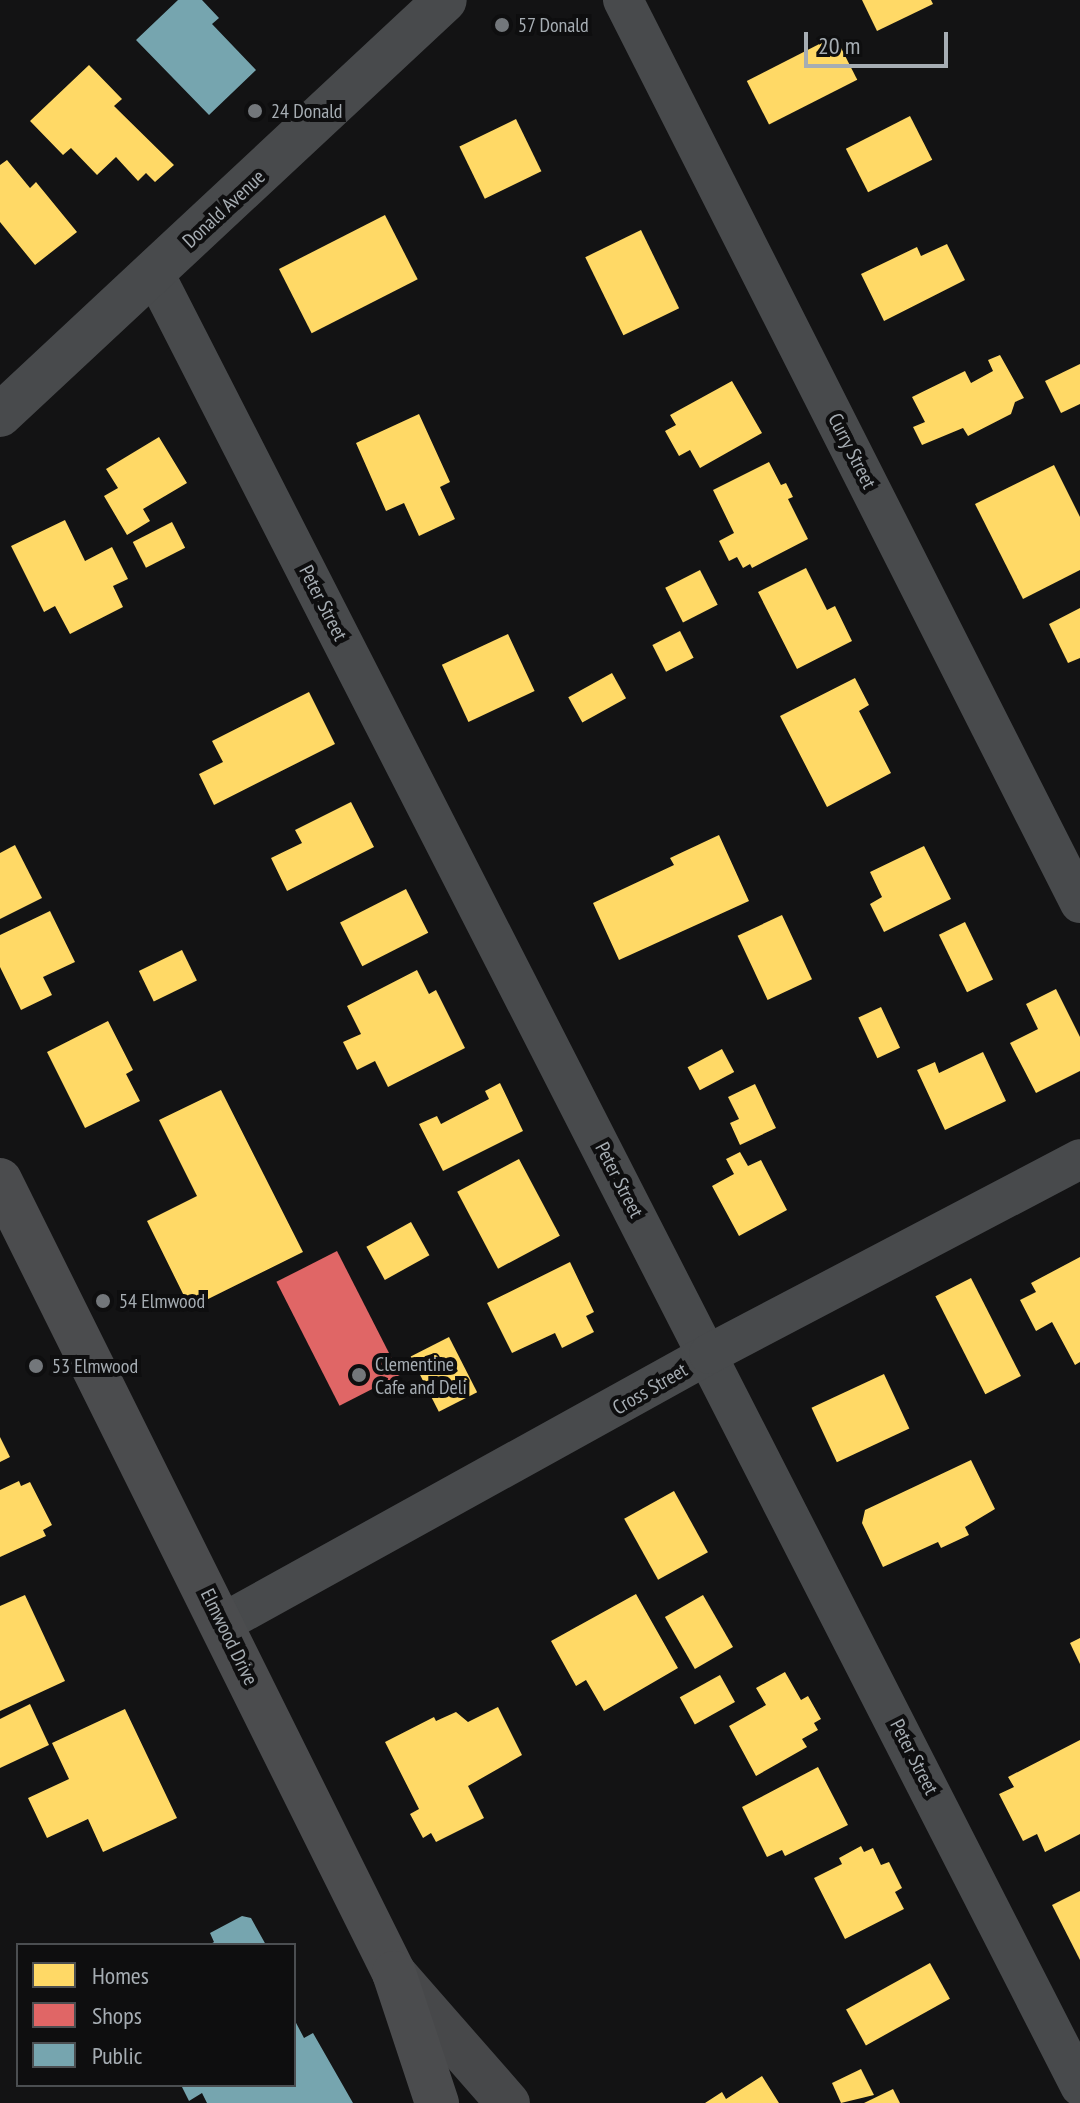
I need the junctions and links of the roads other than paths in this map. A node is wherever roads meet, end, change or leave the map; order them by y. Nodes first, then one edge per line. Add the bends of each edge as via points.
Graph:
1 (445, 0) edge
2 (623, 0) edge
3 (155, 275) junction
4 (0, 415) edge
5 (1080, 903) edge
6 (1080, 1159) edge
7 (0, 1180) edge
8 (709, 1354) junction
9 (223, 1623) junction
10 (394, 1973) junction
11 (1080, 2086) edge
12 (437, 2103) edge
13 (508, 2103) edge

1 - 3 street, Donald Avenue
2 - 5 street, Curry Street
3 - 4 street, Donald Avenue
3 - 8 street, Peter Street
6 - 8 street, Cross Street
7 - 9 main road, Elmwood Drive
8 - 9 street, Cross Street
8 - 11 street, Peter Street
9 - 10 main road, Elmwood Drive
10 - 12 main road, Elmwood Drive
10 - 13 main road

